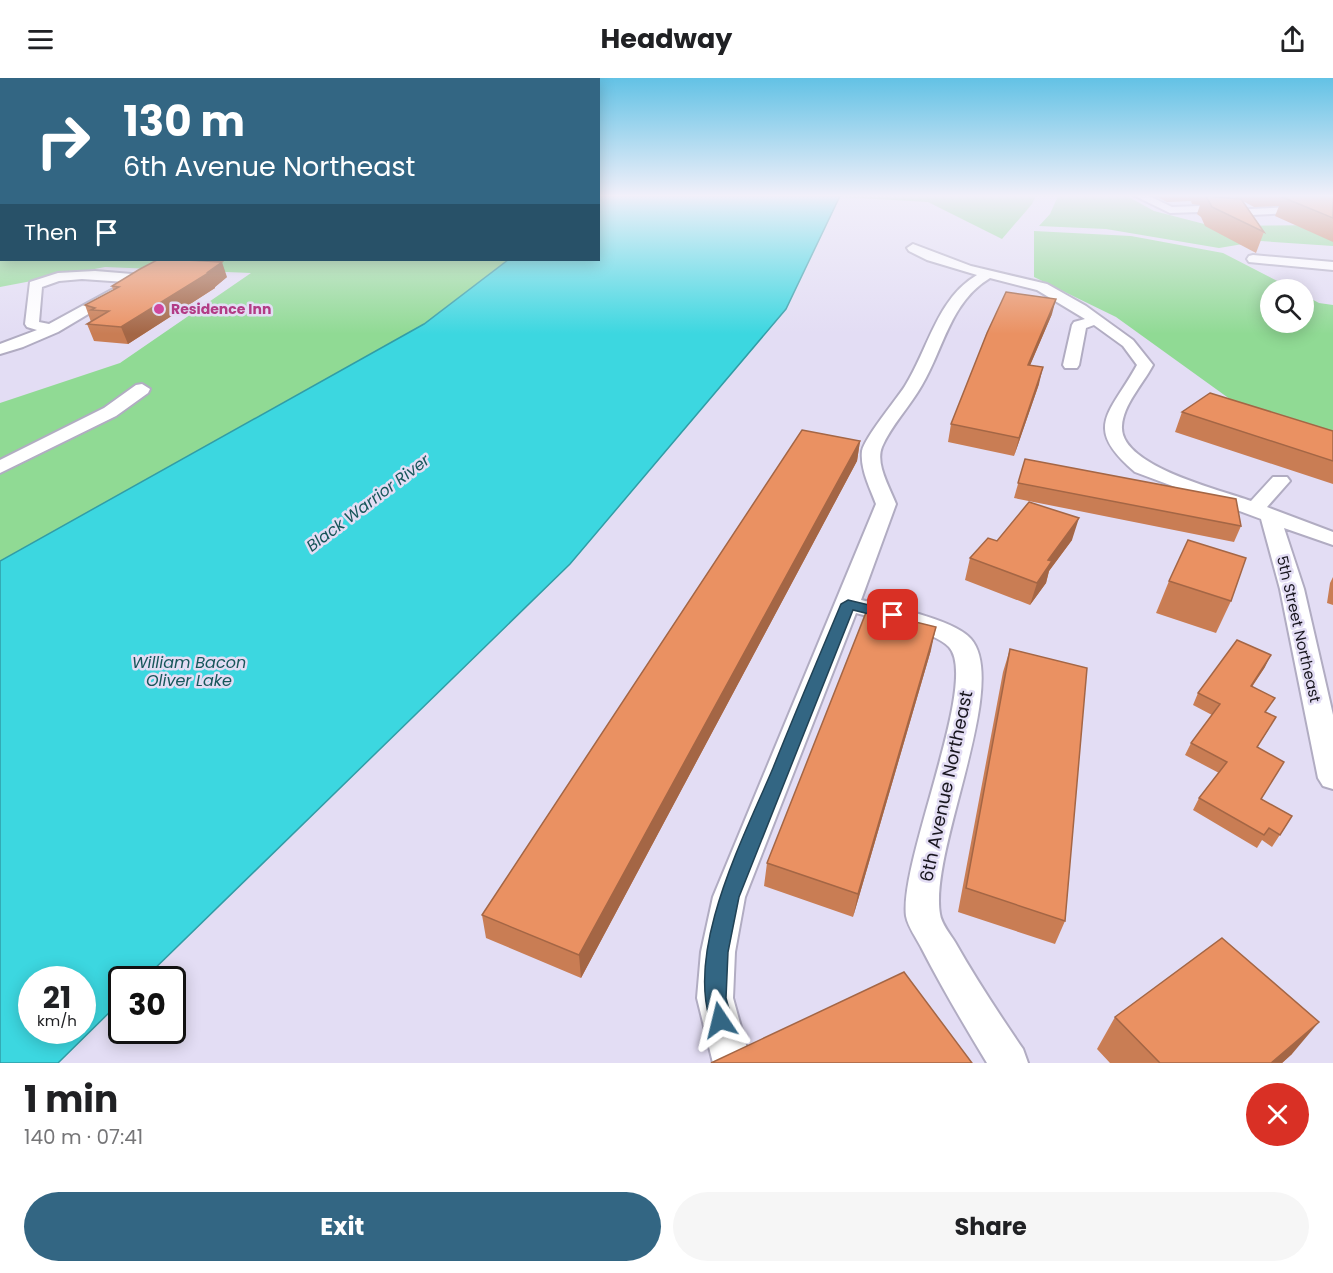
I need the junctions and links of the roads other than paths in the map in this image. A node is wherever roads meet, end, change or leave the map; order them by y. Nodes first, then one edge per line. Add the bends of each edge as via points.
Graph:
1 (913, 248) dead end
2 (1253, 259) dead end
3 (1333, 266) edge
4 (988, 274) junction
5 (1099, 322) junction
6 (49, 329) junction
7 (0, 349) edge
8 (1071, 365) dead end
9 (142, 389) dead end
10 (0, 467) edge
11 (1281, 481) dead end
12 (1262, 512) junction
13 (1333, 539) edge
14 (848, 604) junction
15 (1333, 778) edge
16 (732, 1063) edge
17 (1009, 1063) edge

1 - 4 street
2 - 3 street
4 - 5 street via 1042,287
4 - 14 street via 971,284 945,318 915,384 872,448 871,464 886,504
5 - 8 street via 1079,333
5 - 12 street via 1128,343 1145,365 1135,386 1117,408 1111,426 1116,446 1157,476
6 - 6 street via 78,313 135,282 132,278 72,275 35,285 32,324
6 - 7 street
9 - 10 street via 110,412
11 - 12 street
12 - 13 street
12 - 15 street, 5th Street Northeast via 1292,589
14 - 16 street via 729,897 717,952 715,998
14 - 17 street, 6th Avenue Northeast via 945,632 962,644 970,669 963,726 925,872 923,917 960,986

